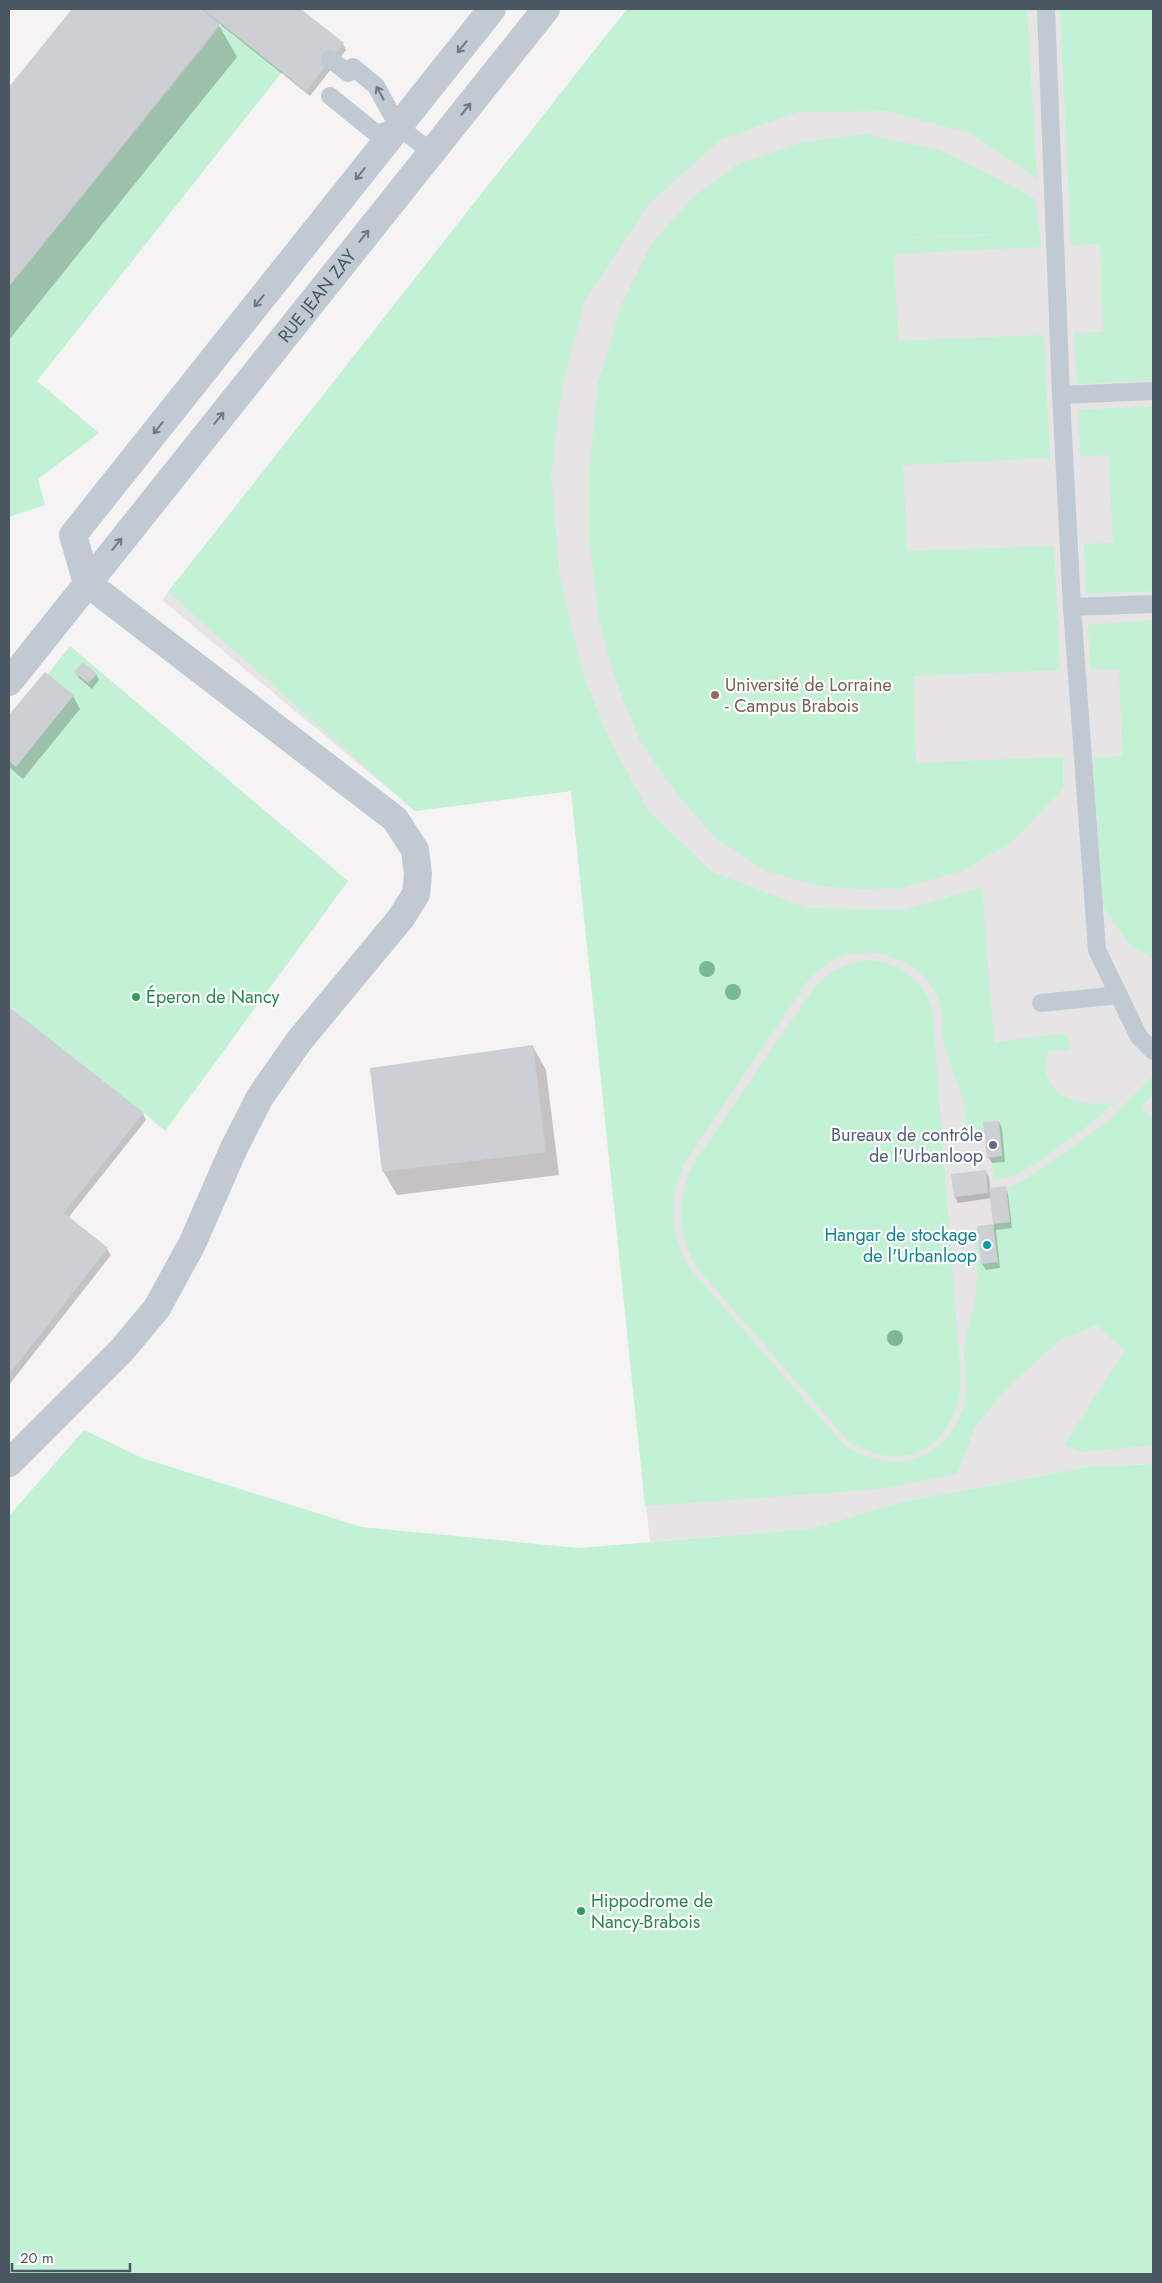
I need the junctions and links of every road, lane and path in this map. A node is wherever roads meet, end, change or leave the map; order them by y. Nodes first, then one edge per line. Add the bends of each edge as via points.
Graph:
1 (492, 9) edge
2 (546, 9) edge
3 (1046, 9) edge
4 (330, 59) dead end
5 (330, 96) dead end
6 (398, 126) junction
7 (431, 152) junction
8 (1153, 391) edge
9 (1061, 395) junction
10 (87, 582) junction
11 (1153, 604) edge
12 (1072, 608) junction
13 (9, 682) edge
14 (1119, 995) junction
15 (1041, 1003) dead end
16 (1153, 1051) edge
17 (9, 1463) edge

1 -> 6 street
7 -> 2 street, RUE JEAN ZAY
3 - 9 lane
6 -> 4 lane via 376,86
5 - 6 lane via 377,134
6 - 7 lane
6 -> 10 street via 73,535
10 -> 7 street, RUE JEAN ZAY
8 - 9 lane
9 - 12 lane
10 - 13 street, RUE JEAN ZAY
10 - 17 street via 395,819 415,850 418,874 416,894 401,918 299,1041 260,1097 192,1244 157,1308 122,1350
11 - 12 lane
12 - 14 lane via 1097,950
14 - 15 lane
14 - 16 lane via 1138,1038

